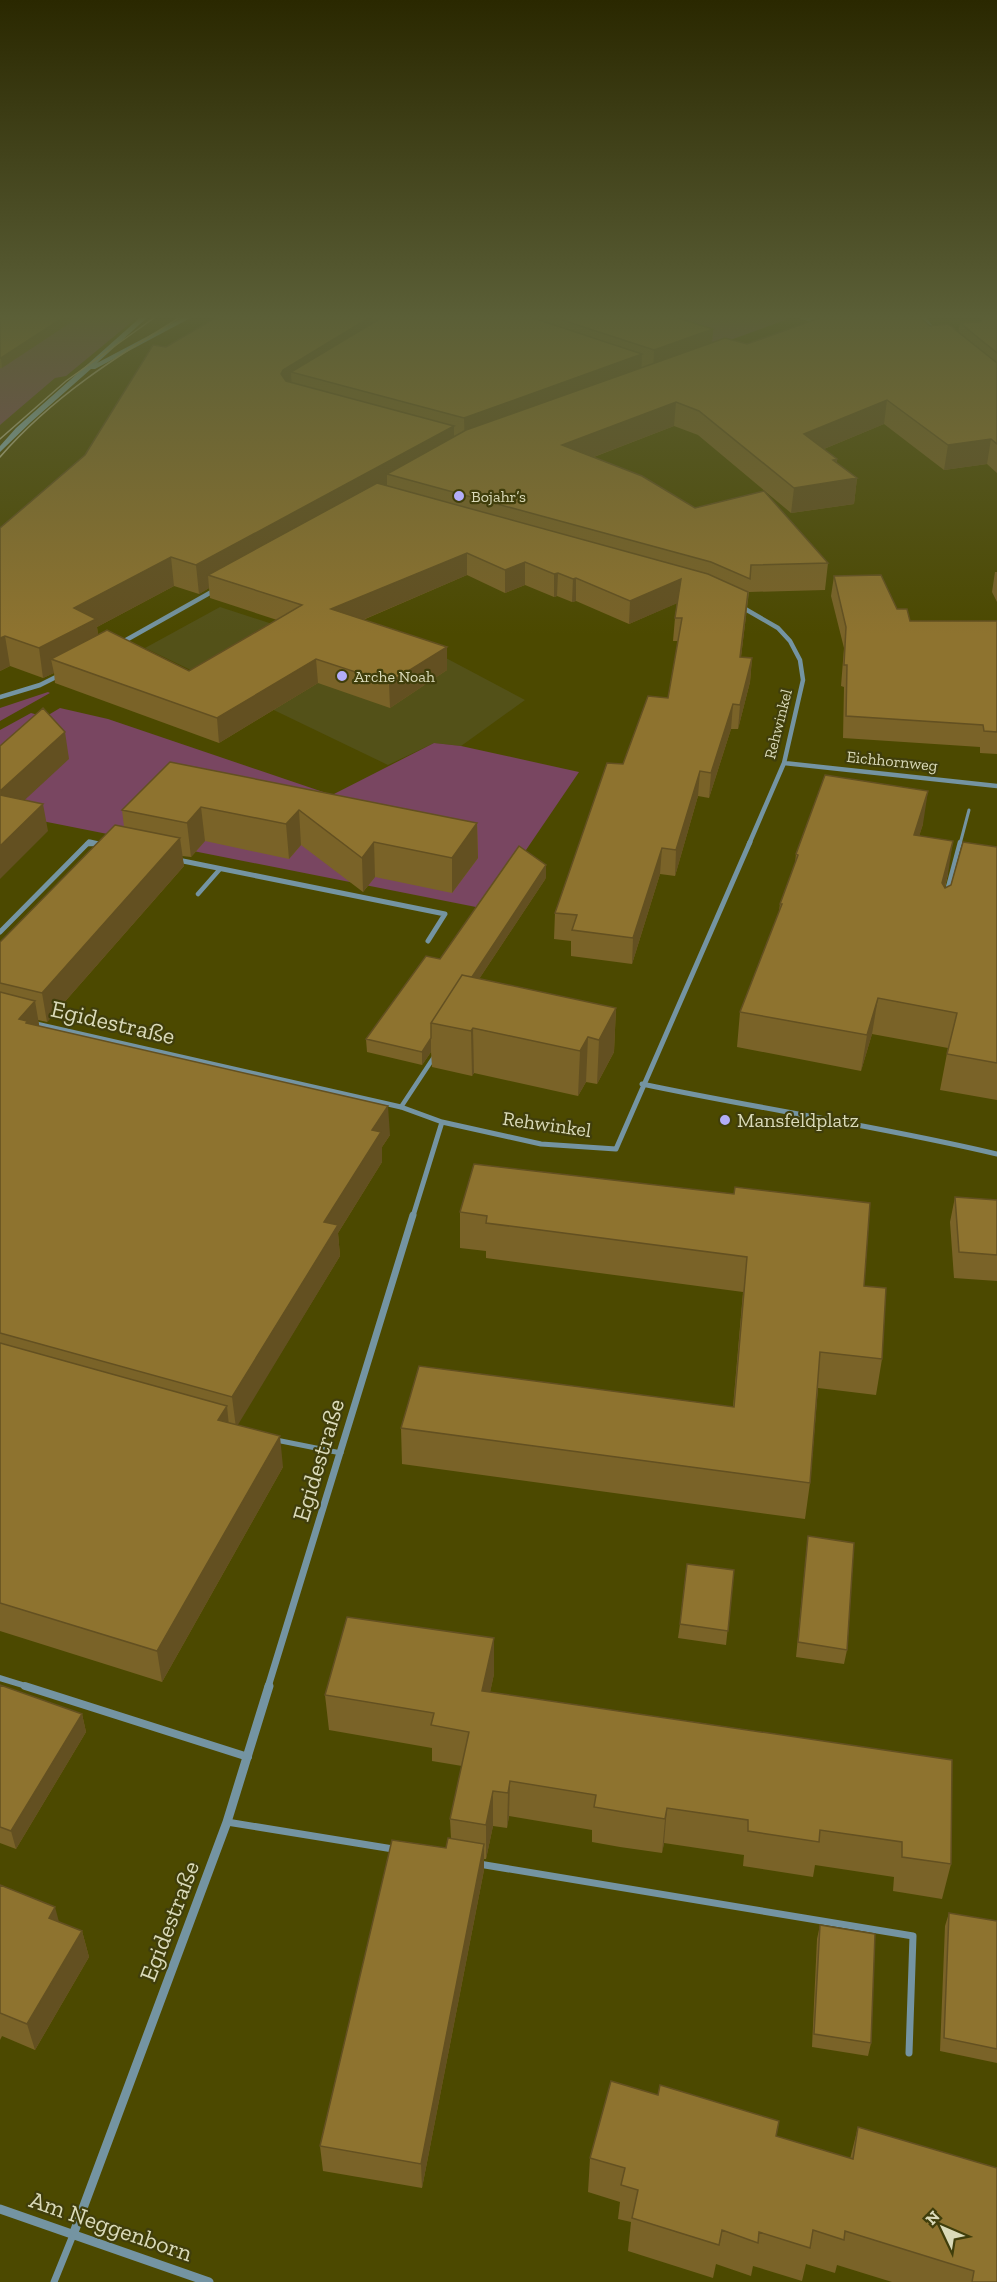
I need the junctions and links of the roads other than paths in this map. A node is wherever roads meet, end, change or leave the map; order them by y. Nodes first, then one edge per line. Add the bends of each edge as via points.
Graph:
1 (27, 421) edge
2 (0, 450) edge
3 (217, 589) edge
4 (731, 602) edge
5 (113, 647) edge
6 (67, 672) edge
7 (0, 697) edge
8 (784, 763) junction
9 (997, 786) edge
10 (969, 810) dead end
11 (108, 846) edge
12 (168, 858) edge
13 (220, 869) junction
14 (198, 894) dead end
15 (946, 894) edge
16 (0, 932) edge
17 (428, 941) dead end
18 (22, 1021) edge
19 (437, 1052) edge
20 (642, 1084) junction
21 (401, 1107) junction
22 (442, 1122) junction
23 (997, 1154) edge
24 (273, 1440) edge
25 (341, 1453) junction
26 (0, 1678) edge
27 (248, 1757) junction
28 (227, 1822) junction
29 (399, 1850) edge
30 (467, 1862) edge
31 (909, 2054) dead end
32 (0, 2209) edge
33 (73, 2235) junction
34 (54, 2282) edge
35 (209, 2282) edge

1 - 2 main road
3 - 5 street
4 - 8 street, Rehwinkel via 778,628 800,660 803,680
6 - 7 street
8 - 9 street, Eichhornweg
8 - 20 street, Rehwinkel
10 - 15 lane
11 - 16 street via 89,842
12 - 13 street
13 - 14 lane
13 - 17 street via 445,914
18 - 21 street, Egidestraße
19 - 21 lane
20 - 22 street, Rehwinkel via 616,1149 541,1144
20 - 23 street
21 - 22 street, Egidestraße
22 - 25 street, Egidestraße
24 - 25 lane
25 - 27 street, Egidestraße
26 - 27 street
27 - 28 street, Egidestraße
28 - 29 lane
28 - 33 street, Egidestraße
30 - 31 lane via 913,1936
32 - 33 street, Am Neggenborn
33 - 34 lane
33 - 35 street, Am Neggenborn

